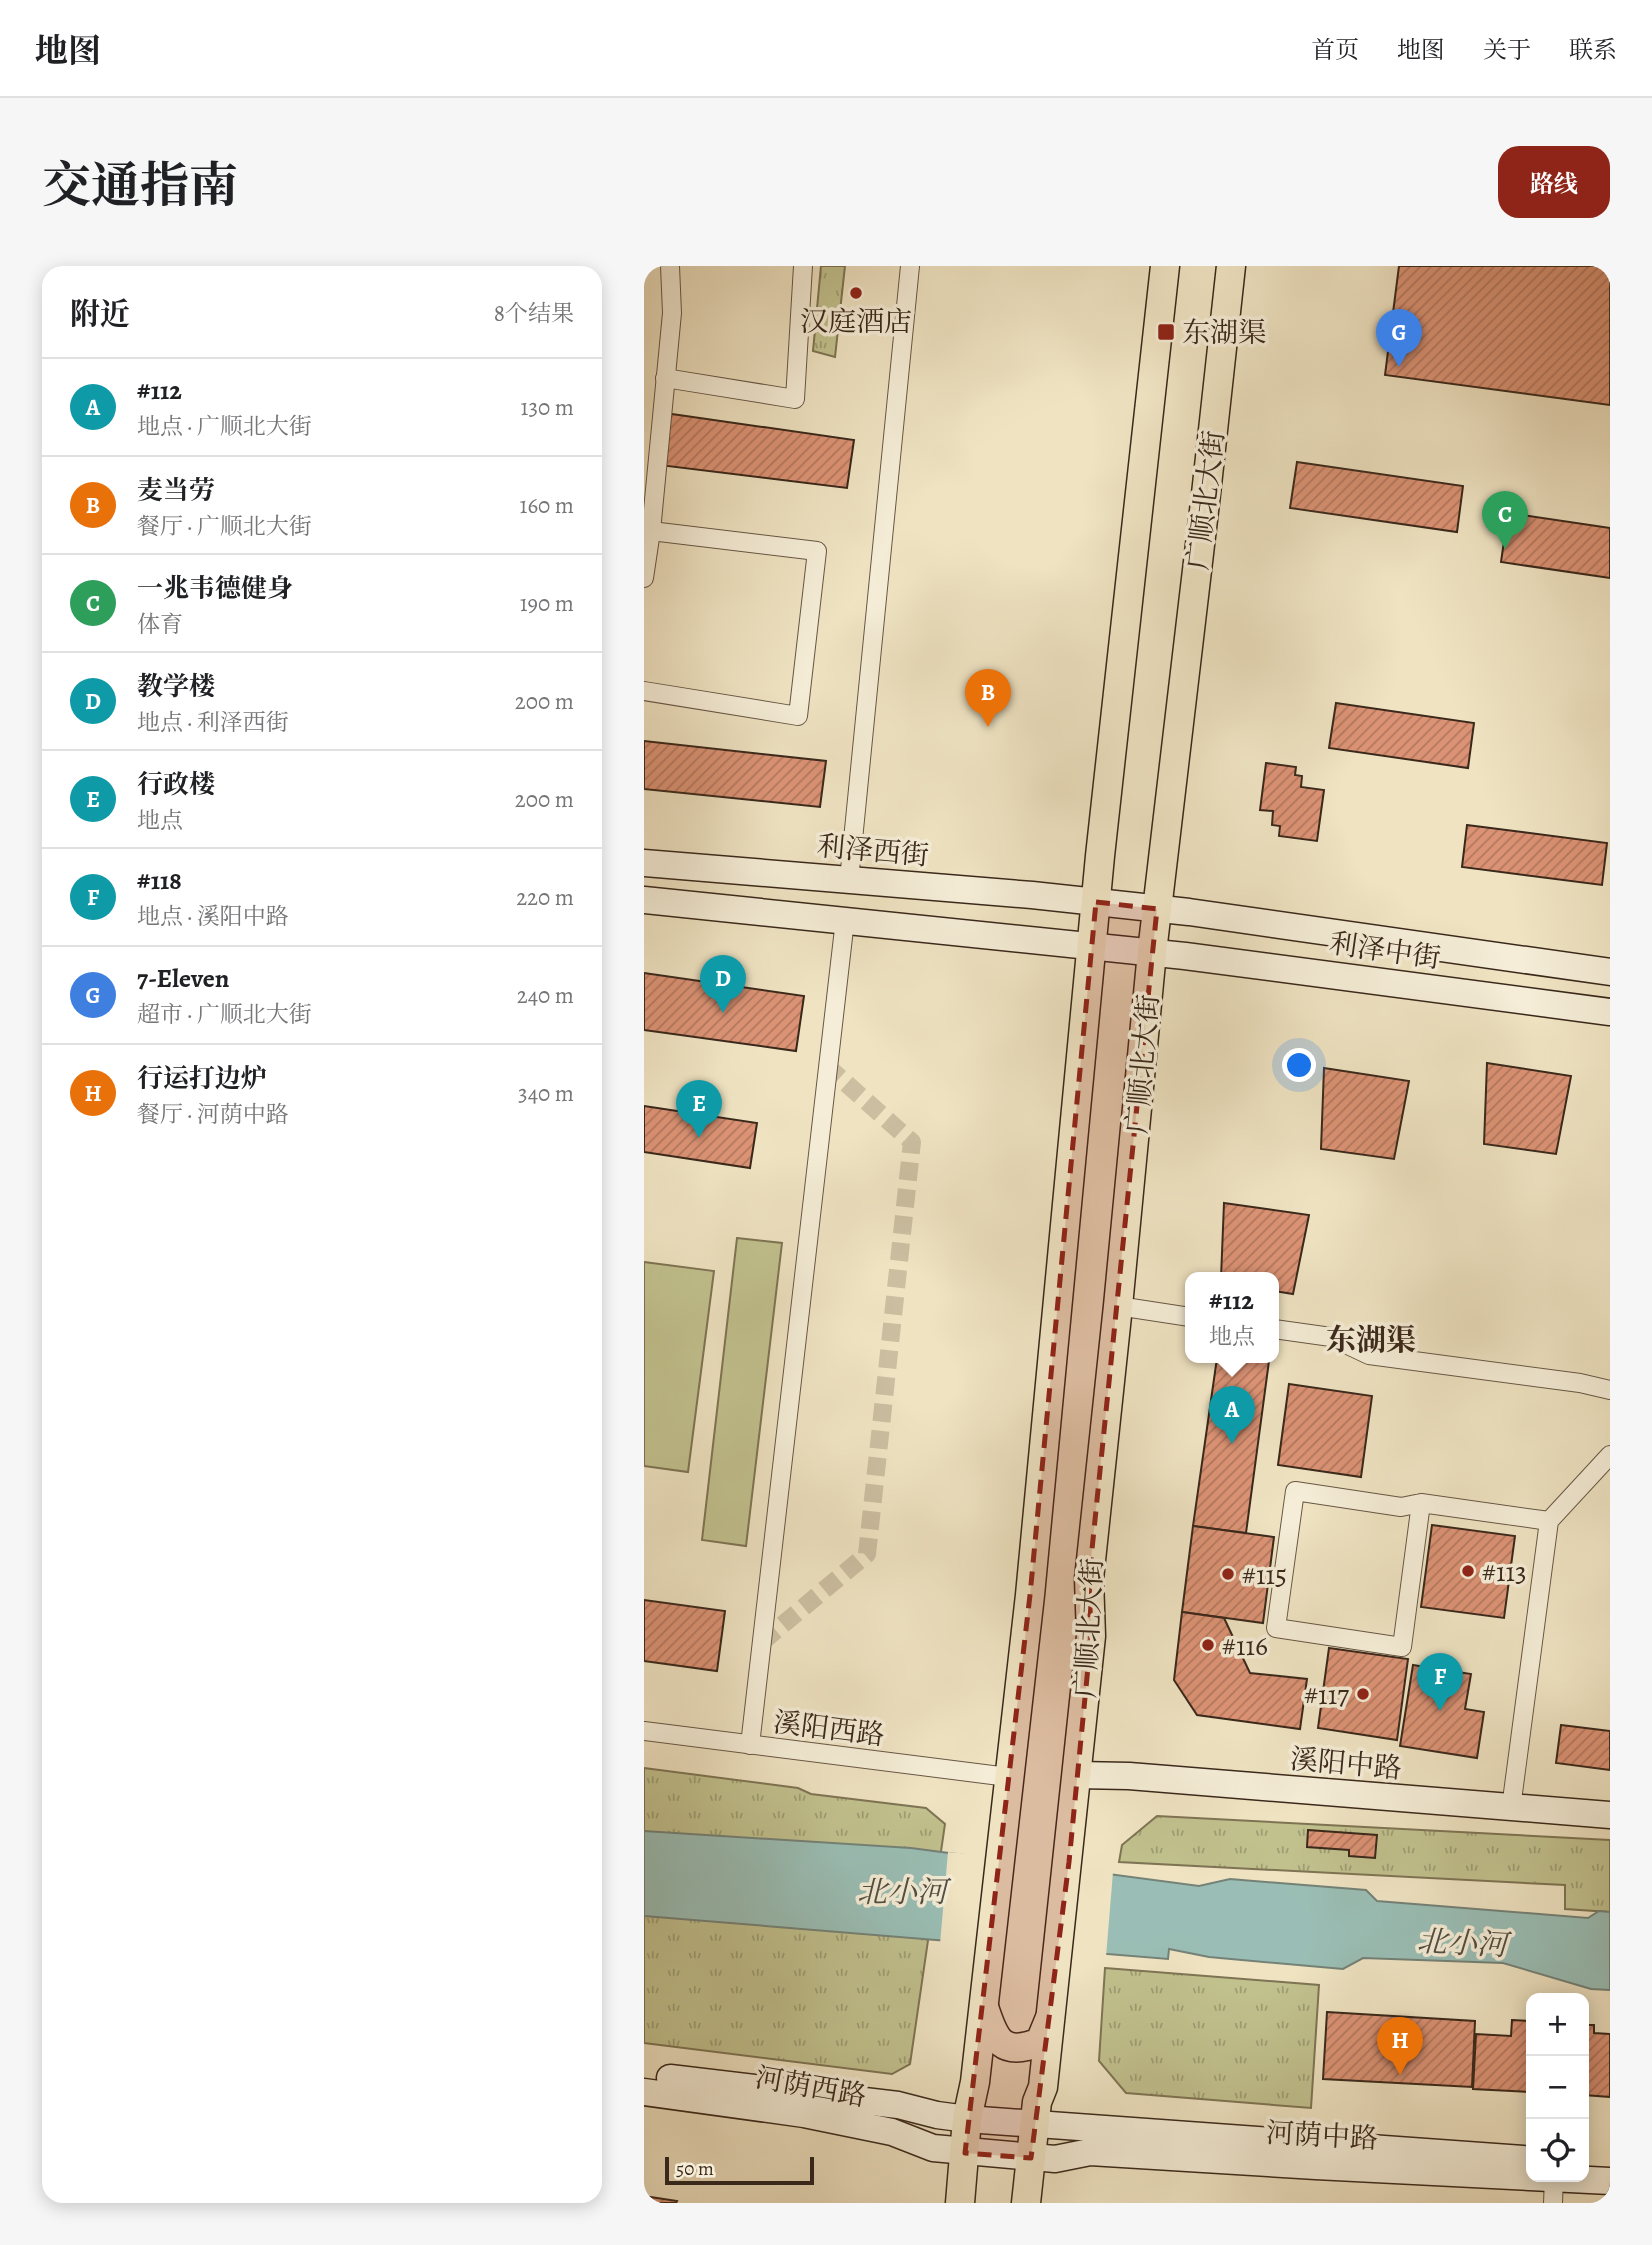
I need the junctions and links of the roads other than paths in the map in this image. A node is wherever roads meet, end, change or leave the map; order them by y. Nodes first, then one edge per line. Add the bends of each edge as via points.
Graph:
1 (670, 266) edge
2 (803, 266) edge
3 (909, 266) edge
4 (1165, 266) edge
5 (1231, 266) edge
6 (664, 377) junction
7 (651, 531) junction
8 (646, 553) edge
9 (644, 578) edge
10 (644, 691) edge
11 (644, 863) edge
12 (849, 880) junction
13 (644, 900) edge
14 (1096, 902) junction
15 (1157, 909) junction
16 (845, 920) junction
17 (1092, 945) junction
18 (1152, 952) junction
19 (1610, 972) edge
20 (1610, 1012) edge
21 (1118, 1306) junction
22 (1185, 1316) edge
23 (1279, 1330) edge
24 (1610, 1390) edge
25 (1610, 1455) edge
26 (1421, 1503) junction
27 (1549, 1521) junction
28 (644, 1731) edge
29 (750, 1745) junction
30 (1077, 1775) junction
31 (1008, 1777) junction
32 (1511, 1808) junction
33 (1610, 1815) edge
34 (983, 2004) junction
35 (1053, 2011) junction
36 (644, 2075) edge
37 (644, 2092) edge
38 (967, 2119) junction
39 (1034, 2125) junction
40 (965, 2153) junction
41 (1031, 2158) junction
42 (1526, 2160) edge
43 (1589, 2163) edge
44 (1610, 2165) edge
45 (1610, 2181) edge
46 (1554, 2191) edge
47 (960, 2203) edge
48 (1026, 2203) edge

1 - 6 street via 672,313
2 - 6 street via 794,399
3 - 12 street
4 - 14 main road
5 - 15 main road, 广顺北大街
6 - 7 street
7 - 8 street
7 - 10 street via 817,551 798,716
8 - 9 street
11 - 12 street, 利泽西街
12 - 14 street, 利泽西街
13 - 16 street
14 - 15 street, 利泽西街
14 - 17 main road
15 - 18 main road, 广顺北大街
15 - 19 street, 利泽中街
16 - 17 street
16 - 29 street
17 - 18 street, 利泽中街
17 - 31 main road via 1030,1595
18 - 20 street, 利泽中街
18 - 21 main road, 广顺北大街
21 - 22 street
21 - 30 main road, 广顺北大街 via 1089,1579 1091,1636
23 - 24 street via 1331,1337 1368,1354
25 - 27 street
26 - 26 street via 1401,1507 1294,1491 1276,1628 1402,1647
26 - 27 street
27 - 32 street
28 - 29 street, 溪阳西路
29 - 31 street, 溪阳西路
30 - 32 street, 溪阳中路
30 - 35 main road, 广顺北大街
31 - 34 main road
32 - 33 street, 溪阳中路
34 - 35 main road via 992,2031 1003,2045 1015,2050 1040,2042
34 - 38 main road
35 - 39 main road
36 - 38 street, 河荫西路 via 898,2105
37 - 40 street, 河荫西路 via 804,2114
38 - 39 street, 河荫中路
38 - 40 main road
39 - 41 main road
39 - 42 street, 河荫中路
40 - 41 street, 河荫西路
40 - 47 main road
41 - 46 street, 河荫中路 via 1090,2152 1316,2166
41 - 48 main road
43 - 44 street
45 - 46 street, 河荫中路

